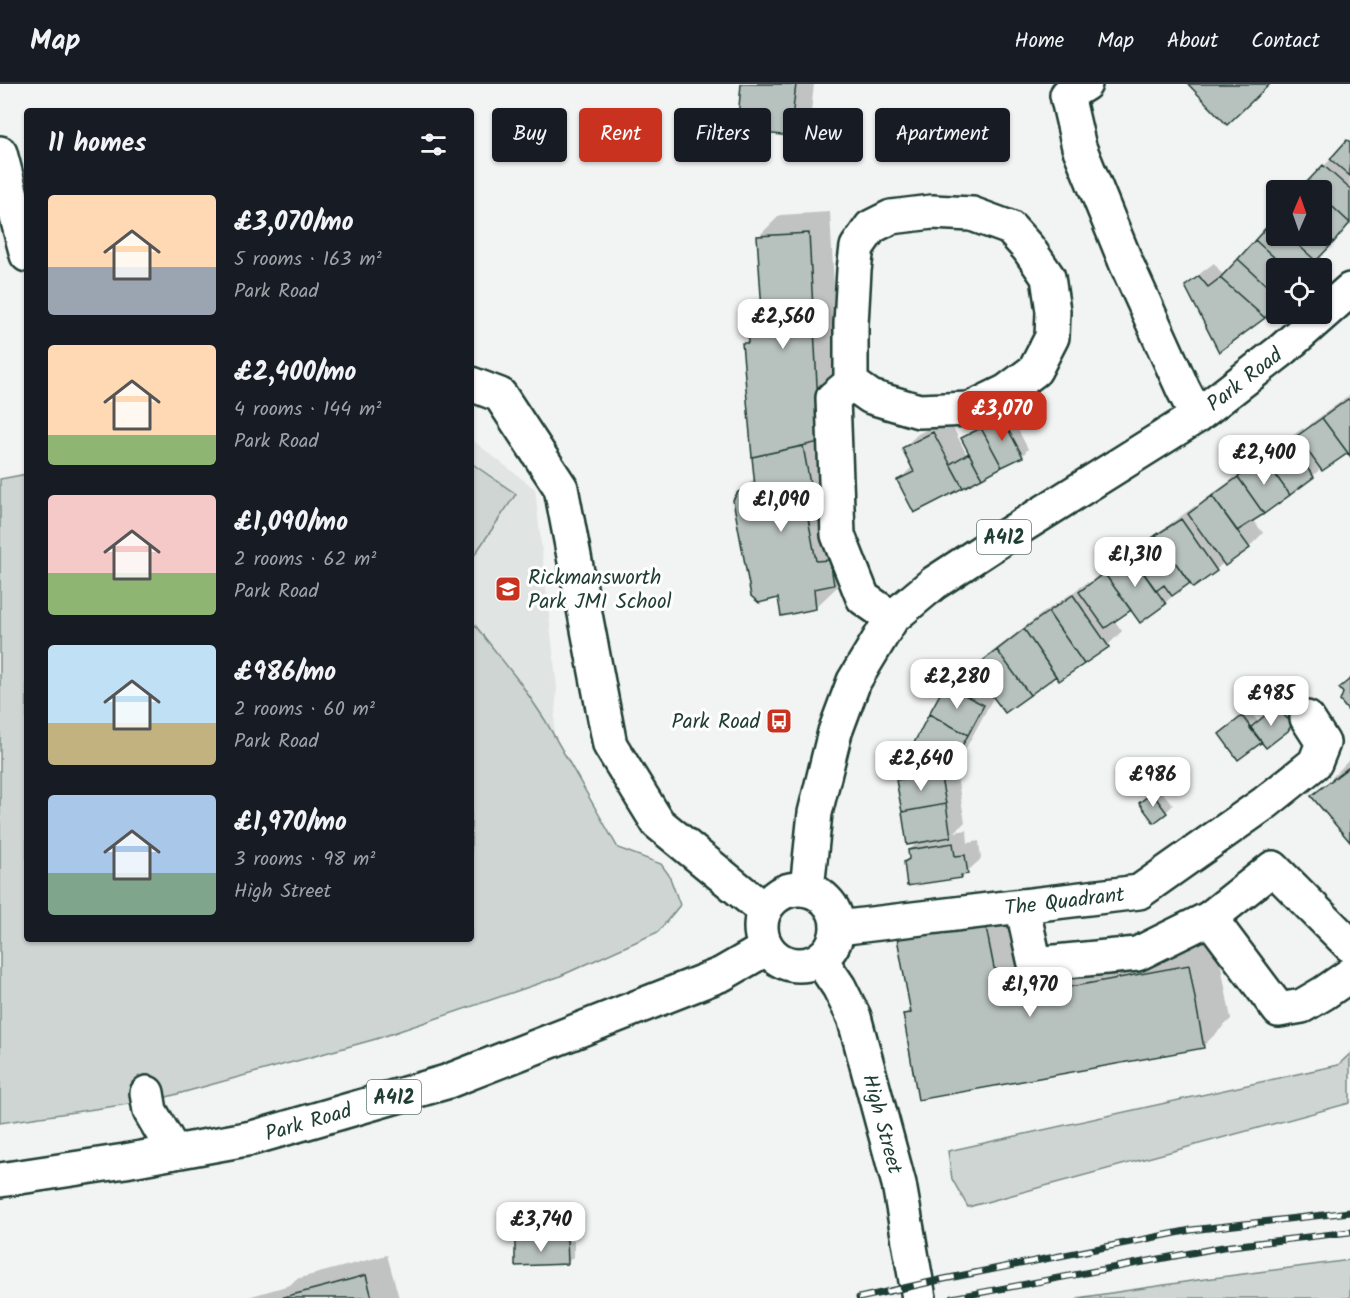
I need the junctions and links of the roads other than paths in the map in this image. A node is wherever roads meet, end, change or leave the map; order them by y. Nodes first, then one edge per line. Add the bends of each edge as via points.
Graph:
1 (1085, 84) edge
2 (0, 153) edge
3 (24, 244) edge
4 (1350, 290) edge
5 (851, 383) junction
6 (474, 385) edge
7 (1197, 416) junction
8 (892, 618) junction
9 (1307, 718) dead end
10 (807, 889) junction
11 (1022, 906) junction
12 (764, 910) junction
13 (1210, 918) junction
14 (838, 928) junction
15 (1350, 945) edge
16 (766, 948) junction
17 (820, 959) junction
18 (1350, 975) edge
19 (147, 1093) dead end
20 (174, 1152) junction
21 (0, 1180) edge
22 (919, 1298) edge

1 - 7 main road via 1067,95 1079,147 1132,276
2 - 3 main road
4 - 7 main road, Park Road / A412 via 1282,350
5 - 5 main road via 854,270 857,247 871,227 891,217 932,212 972,214 1010,228 1048,277 1052,337 1035,370 1007,391 970,409 920,411 871,397
5 - 8 main road via 833,398 838,535 863,598
6 - 12 main road via 500,395 561,488 610,745 658,824
7 - 8 main road, Park Road / A412 via 1000,540
8 - 10 main road, Park Road / A412 via 854,681 835,732 815,813
9 - 11 main road, The Quadrant via 1323,743 1315,763 1139,892
10 - 12 main road via 782,892
10 - 14 main road via 829,903
11 - 13 main road via 1035,964 1137,954
11 - 14 main road, The Quadrant
12 - 16 main road via 761,935
13 - 15 main road via 1273,868
13 - 18 main road via 1279,1010 1302,1006
14 - 17 main road via 829,951
16 - 17 main road via 785,963 809,964
16 - 20 main road, Park Road / A412 via 722,974 446,1082 252,1138
17 - 22 main road, High Street via 854,1017 899,1184
19 - 20 main road via 150,1111
20 - 21 main road, Park Road / A412

